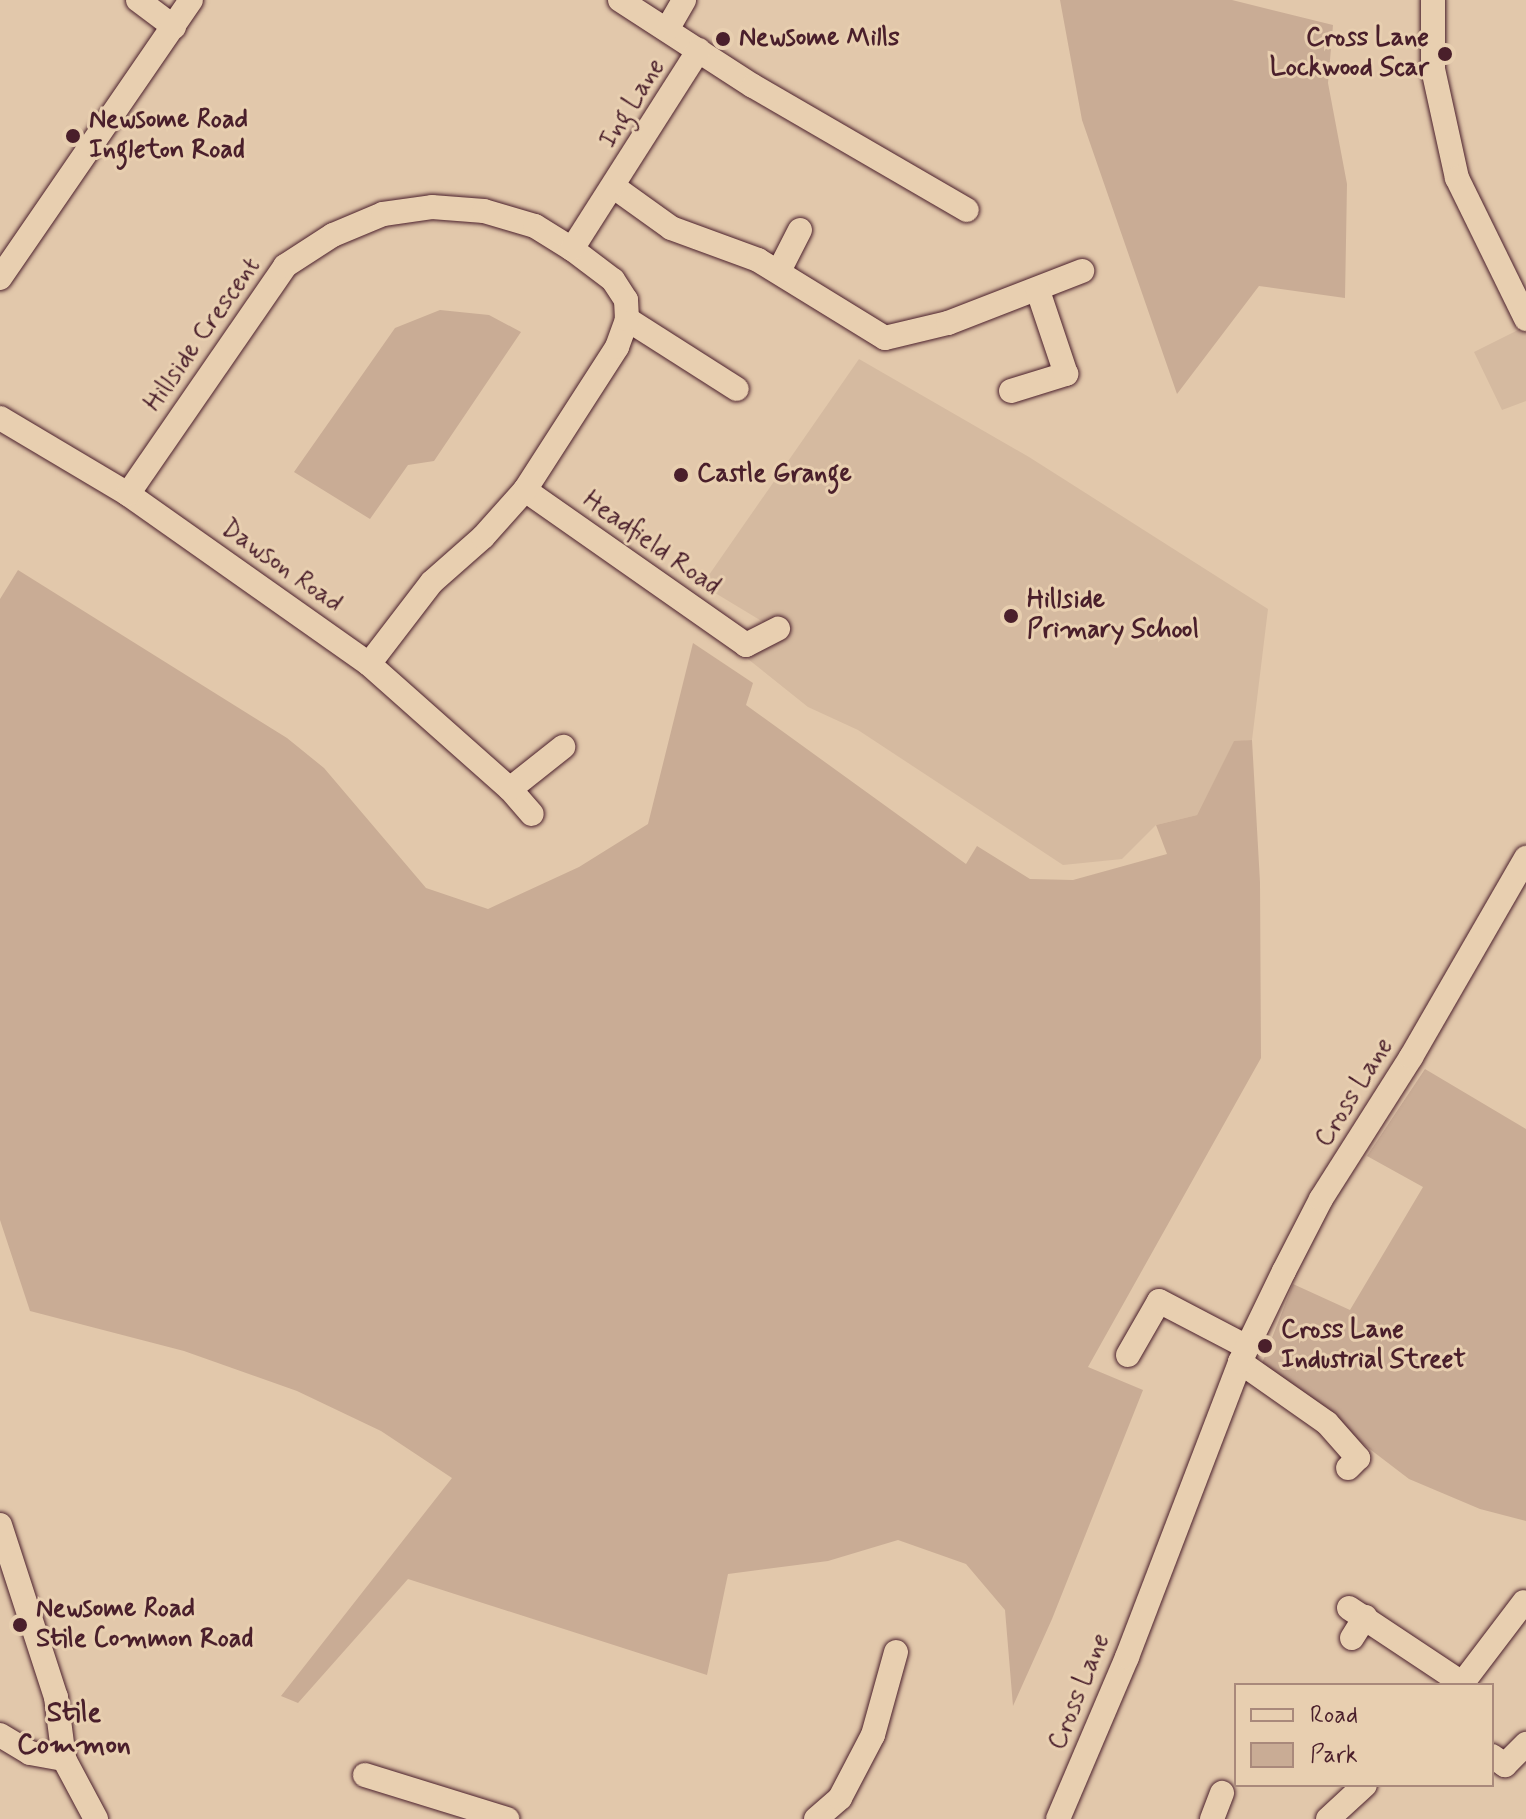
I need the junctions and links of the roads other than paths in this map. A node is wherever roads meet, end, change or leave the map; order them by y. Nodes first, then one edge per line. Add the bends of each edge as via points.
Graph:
1 (138, 0) edge
2 (191, 0) edge
3 (620, 0) edge
4 (684, 0) edge
5 (1433, 0) edge
6 (174, 27) junction
7 (668, 28) junction
8 (699, 50) junction
9 (614, 187) junction
10 (967, 210) dead end
11 (800, 230) dead end
12 (572, 249) junction
13 (779, 271) junction
14 (1082, 271) dead end
15 (0, 278) edge
16 (1038, 291) junction
17 (627, 319) junction
18 (1526, 319) edge
19 (737, 389) dead end
20 (1011, 391) dead end
21 (0, 418) edge
22 (525, 490) junction
23 (128, 494) junction
24 (778, 629) dead end
25 (369, 664) junction
26 (563, 747) dead end
27 (510, 789) junction
28 (532, 814) dead end
29 (1526, 858) edge
30 (1128, 1355) dead end
31 (1243, 1355) junction
32 (1348, 1468) dead end
33 (0, 1525) edge
34 (1524, 1602) dead end
35 (1355, 1621) dead end
36 (896, 1652) dead end
37 (1459, 1683) edge
38 (1462, 1683) edge
39 (1, 1739) edge
40 (1526, 1744) edge
41 (1494, 1757) edge
42 (64, 1759) junction
43 (365, 1775) dead end
44 (1363, 1787) edge
45 (1222, 1793) dead end
46 (96, 1819) edge
47 (507, 1819) edge
48 (816, 1819) edge
49 (1058, 1819) edge
50 (1212, 1819) edge
51 (1328, 1819) edge

1 - 6 street
2 - 6 street
3 - 7 street
4 - 7 street
5 - 18 street via 1433,69 1457,178
6 - 15 street
7 - 8 street
8 - 9 street, Ing Lane
8 - 10 street, Ing Lane
9 - 12 street, Ing Lane
9 - 13 street via 671,228
11 - 13 street
12 - 17 street via 613,280 626,300
12 - 23 street, Hillside Crescent via 535,226 484,211 432,207 383,214 333,235 285,266
13 - 16 street via 885,338 948,323
14 - 16 street
16 - 20 street via 1066,374
17 - 19 street
17 - 22 street via 617,347
21 - 23 street, Dawson Road
22 - 24 street, Headfield Road via 746,645
22 - 25 street via 432,582
23 - 25 street, Dawson Road
25 - 27 street, Dawson Road
26 - 27 street
27 - 28 street, Dawson Road
29 - 31 street, Cross Lane via 1321,1199
30 - 31 street via 1159,1301
31 - 32 street via 1327,1423 1358,1458
31 - 49 street, Cross Lane via 1127,1657
33 - 42 street via 56,1697
34 - 38 street
35 - 37 street
36 - 48 street via 873,1735 840,1798
39 - 42 street via 30,1753
40 - 41 street via 1505,1765
42 - 46 street
43 - 47 street
44 - 51 street
45 - 50 street

